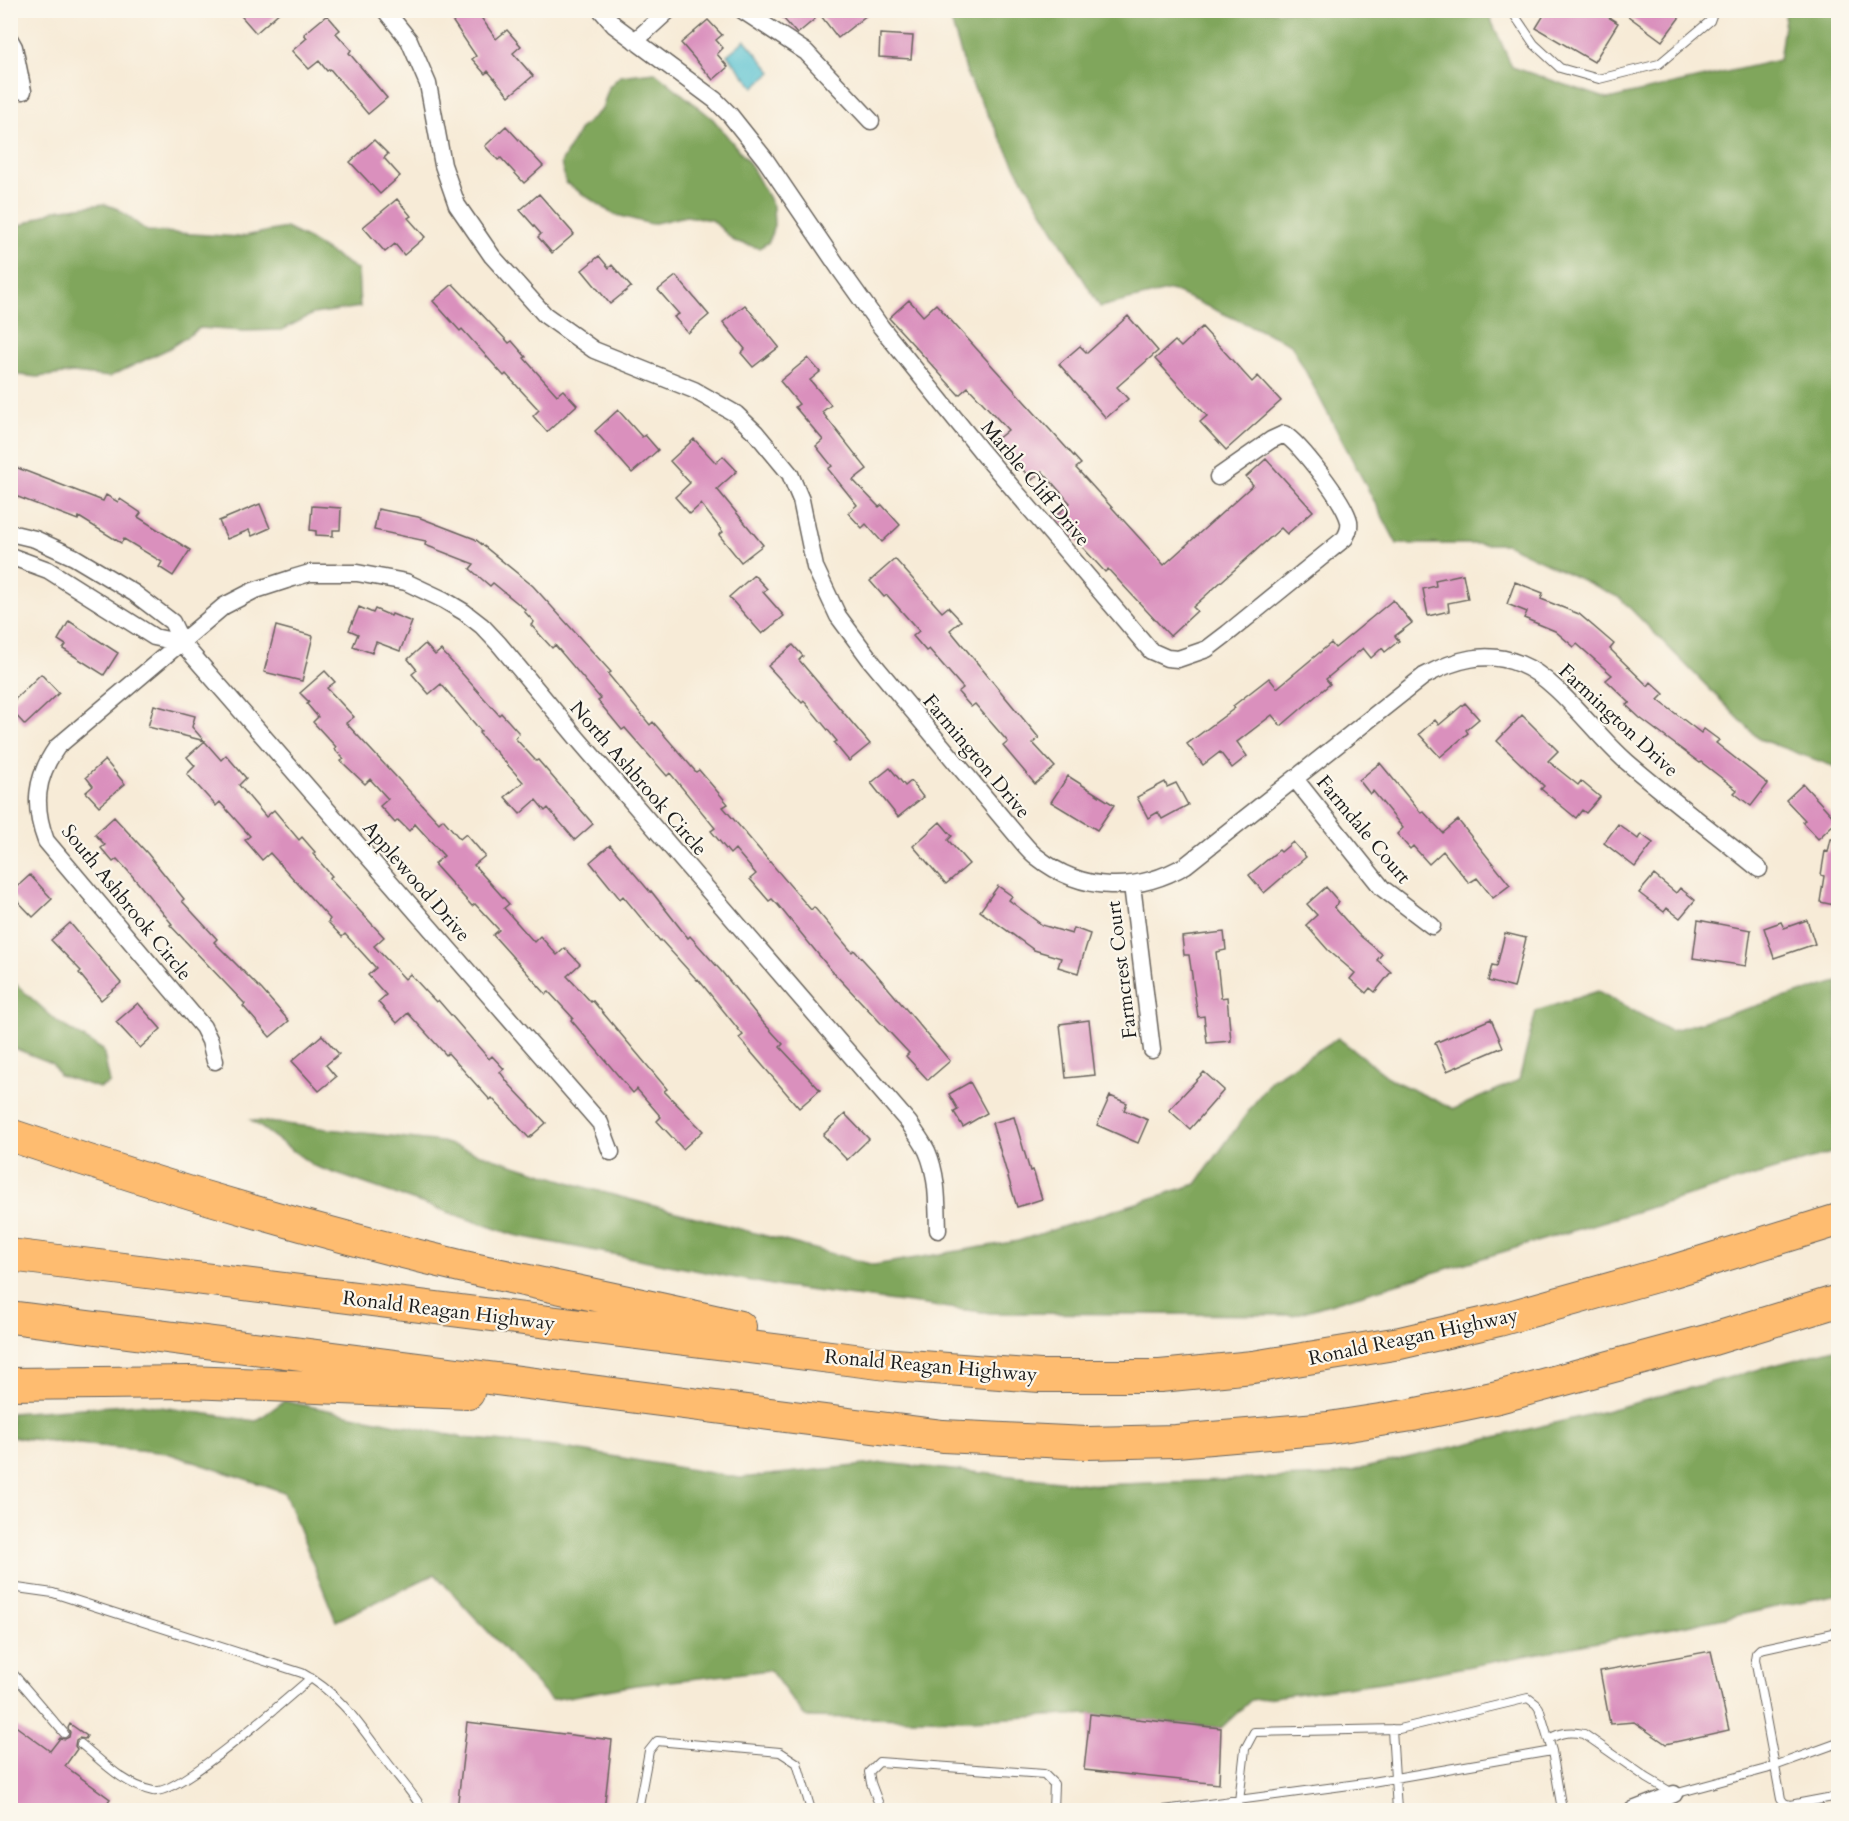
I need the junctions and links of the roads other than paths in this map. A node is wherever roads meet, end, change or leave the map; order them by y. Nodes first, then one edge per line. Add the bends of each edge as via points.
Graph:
1 (385, 10) edge
2 (601, 10) edge
3 (669, 10) edge
4 (742, 10) edge
5 (1511, 10) edge
6 (1714, 10) edge
7 (10, 40) edge
8 (635, 41) junction
9 (23, 91) dead end
10 (871, 121) dead end
11 (1218, 477) dead end
12 (10, 533) edge
13 (10, 556) edge
14 (182, 643) junction
15 (1295, 779) junction
16 (1759, 869) dead end
17 (1132, 885) junction
18 (1432, 926) dead end
19 (1152, 1050) dead end
20 (215, 1061) dead end
21 (10, 1135) edge
22 (611, 1152) dead end
23 (1839, 1220) edge
24 (938, 1230) dead end
25 (10, 1255) edge
26 (1839, 1300) edge
27 (10, 1317) edge
28 (895, 1365) junction
29 (10, 1384) edge
30 (684, 1403) junction
31 (11, 1587) edge
32 (10, 1598) edge
33 (1839, 1632) edge
34 (10, 1670) edge
35 (311, 1678) junction
36 (1392, 1729) junction
37 (64, 1733) dead end
38 (1549, 1739) junction
39 (1839, 1743) edge
40 (81, 1744) dead end
41 (1552, 1751) junction
42 (1775, 1766) junction
43 (1394, 1778) junction
44 (1674, 1794) junction
45 (1839, 1796) edge
46 (1239, 1800) junction
47 (423, 1810) edge
48 (638, 1810) edge
49 (811, 1810) edge
50 (881, 1810) edge
51 (1053, 1810) edge
52 (1164, 1810) edge
53 (1238, 1810) edge
54 (1397, 1810) edge
55 (1562, 1810) edge
56 (1633, 1810) edge

1 - 17 street, Farmington Drive via 409,40 428,84 443,165 457,205 492,256 545,315 594,350 694,390 736,414 756,433 790,474 801,500 821,584 838,616 872,662 1036,856 1070,877 1090,883
2 - 8 street, Marble Cliff Drive via 614,26
3 - 8 street
4 - 10 street via 806,52
5 - 6 lane via 1534,44 1560,68 1599,79 1659,64 1710,21
7 - 9 street
8 - 11 street, Marble Cliff Drive via 730,115 881,327 1151,651 1167,658 1178,659 1207,649 1345,538 1350,529 1337,498 1295,441 1284,434
12 - 14 street, Applewood Drive via 74,557 134,593 172,622
13 - 14 street via 48,570 154,637
14 - 20 street, South Ashbrook Circle via 57,747 41,777 38,807 46,841 203,1028
14 - 22 street, Applewood Drive via 600,1123
14 - 24 street, North Ashbrook Circle via 224,606 253,591 310,573 357,573 406,582 464,612 499,644 909,1123 933,1168
15 - 16 street, Farmington Drive via 1424,676 1466,658 1503,659 1519,663 1550,682 1627,762
15 - 17 street, Farmington Drive via 1185,865
15 - 18 street, Farmdale Court via 1382,888
17 - 19 street, Farmcrest Court
21 - 28 highway via 249,1211 423,1256
23 - 28 highway, Ronald Reagan Highway via 1499,1320 1400,1343 1253,1367 1160,1376 1040,1376
25 - 28 highway, Ronald Reagan Highway
26 - 30 highway via 1710,1340 1498,1397 1412,1415 1258,1435 1087,1443 943,1436
27 - 30 highway
29 - 30 highway via 200,1382
31 - 32 lane
31 - 35 lane via 53,1593
33 - 42 lane via 1756,1653
34 - 37 lane
35 - 40 lane via 197,1771 176,1785 155,1792 128,1782
35 - 47 lane via 343,1703
36 - 38 lane via 1528,1698 1539,1708
36 - 43 lane
36 - 46 lane via 1254,1732 1245,1749
38 - 41 lane
38 - 44 lane via 1572,1732 1584,1734
39 - 42 lane
41 - 43 lane
41 - 55 lane
42 - 44 lane
42 - 45 lane via 1784,1803 1801,1804
43 - 46 lane
43 - 54 lane
44 - 56 street
46 - 52 lane
46 - 53 lane
48 - 49 lane via 649,1750 657,1741 780,1752 797,1763
50 - 51 lane via 869,1772 879,1761 1044,1774 1054,1784

